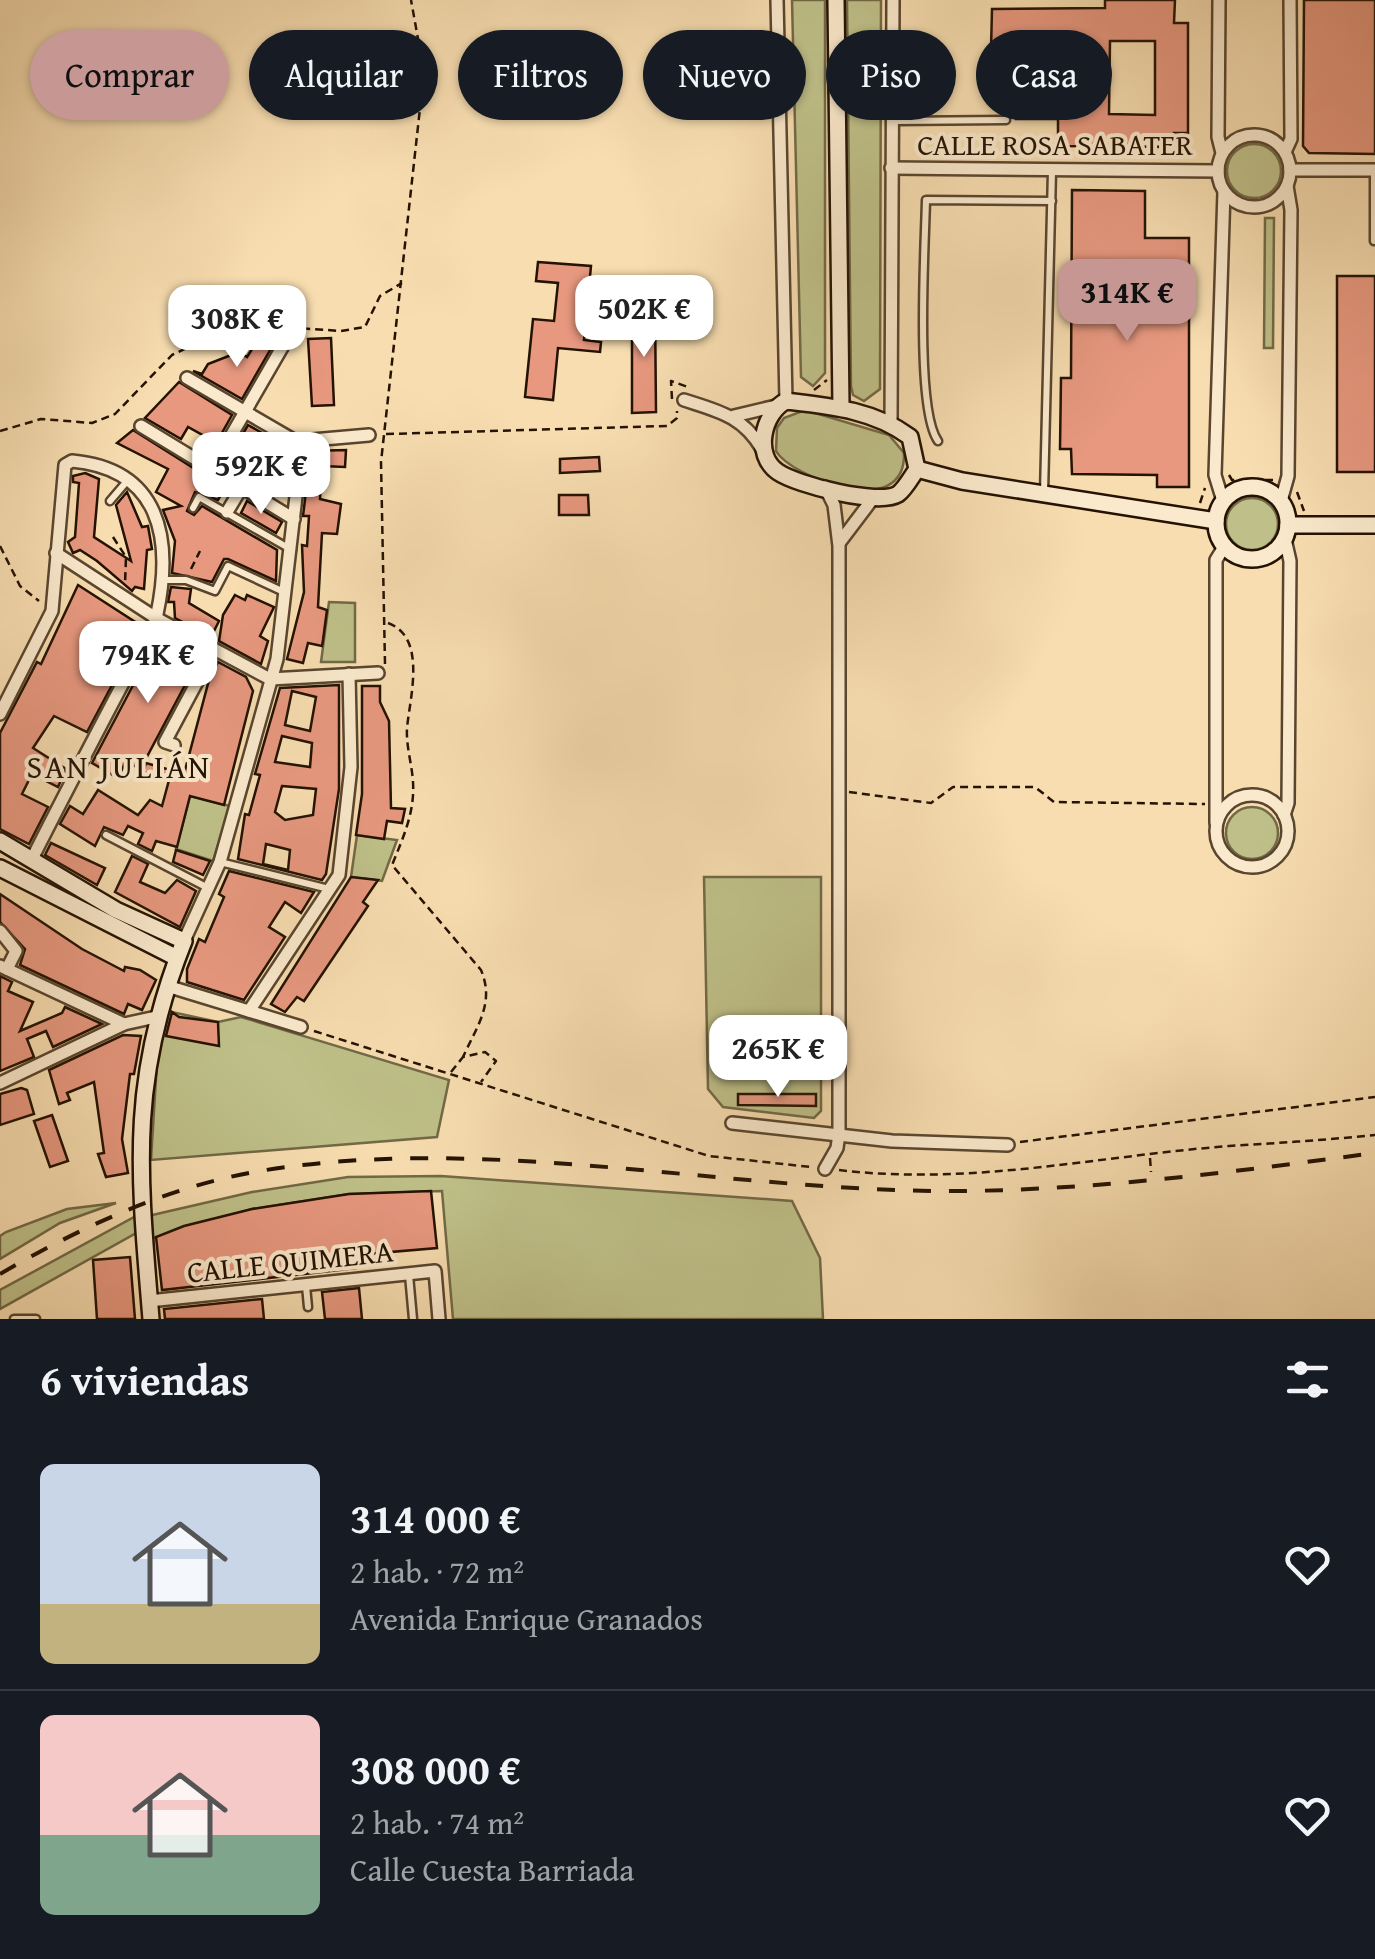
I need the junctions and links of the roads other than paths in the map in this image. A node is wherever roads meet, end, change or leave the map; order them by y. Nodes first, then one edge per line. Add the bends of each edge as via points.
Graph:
1 (776, 0) edge
2 (836, 0) edge
3 (893, 0) edge
4 (1218, 0) edge
5 (1290, 0) edge
6 (1006, 120) dead end
7 (892, 121) junction
8 (1222, 152) junction
9 (1285, 152) junction
10 (891, 168) junction
11 (1052, 168) junction
12 (1290, 170) junction
13 (1374, 170) edge
14 (1218, 172) junction
15 (1287, 186) junction
16 (1224, 191) junction
17 (1052, 201) junction
18 (1374, 242) edge
19 (284, 344) road end
20 (186, 378) dead end
21 (680, 403) road end
22 (781, 403) junction
23 (841, 407) junction
24 (244, 412) junction
25 (734, 416) junction
26 (891, 423) junction
27 (141, 426) dead end
28 (369, 435) road end
29 (938, 441) dead end
30 (302, 446) junction
31 (765, 455) junction
32 (212, 469) junction
33 (917, 469) junction
34 (129, 480) junction
35 (242, 487) junction
36 (826, 487) junction
37 (1044, 494) junction
38 (110, 501) dead end
39 (871, 501) junction
40 (1223, 501) junction
41 (1281, 501) junction
42 (193, 508) dead end
43 (227, 512) junction
44 (294, 519) junction
45 (1216, 521) junction
46 (1375, 525) edge
47 (1287, 532) junction
48 (838, 546) junction
49 (1224, 546) junction
50 (292, 550) junction
51 (56, 553) junction
52 (161, 580) junction
53 (287, 594) junction
54 (156, 618) junction
55 (214, 650) junction
56 (378, 673) road end
57 (349, 674) junction
58 (270, 679) junction
59 (0, 714) edge
60 (174, 745) dead end
61 (1284, 815) junction
62 (1216, 824) junction
63 (106, 834) dead end
64 (0, 842) edge
65 (31, 860) junction
66 (220, 862) junction
67 (0, 868) edge
68 (210, 888) junction
69 (330, 889) junction
70 (0, 931) edge
71 (184, 941) junction
72 (177, 958) junction
73 (4, 967) edge
74 (167, 986) junction
75 (249, 1011) junction
76 (156, 1017) junction
77 (124, 1024) junction
78 (301, 1027) road end
79 (0, 1083) edge
80 (732, 1124) dead end
81 (838, 1134) junction
82 (1008, 1145) road end
83 (825, 1169) dead end
84 (408, 1274) junction
85 (306, 1285) junction
86 (150, 1301) junction
87 (308, 1306) dead end
88 (14, 1319) edge
89 (36, 1319) edge
90 (151, 1319) edge
91 (413, 1319) edge
92 (438, 1319) edge

1 - 22 street
2 - 23 main road
3 - 7 street
4 - 8 street
5 - 9 street
6 - 7 lane
7 - 10 street
8 - 9 street via 1254,134
8 - 14 street
9 - 12 street
10 - 11 street, CALLE ROSA SABATER
10 - 26 street
11 - 14 street, CALLE ROSA SABATER
11 - 17 lane
12 - 13 street
12 - 15 street
13 - 18 lane
14 - 16 street
15 - 16 street via 1272,202 1252,207
15 - 41 street via 1294,476
16 - 40 street via 1215,475
17 - 29 lane via 926,200 923,321
17 - 37 lane
19 - 24 street
20 - 24 street
21 - 25 street
22 - 23 main road
22 - 25 street
22 - 31 main road via 764,428
23 - 26 main road
24 - 30 street
24 - 32 street
25 - 31 street
26 - 33 main road via 910,437
27 - 32 street
28 - 30 street
30 - 44 street
31 - 36 main road via 778,472
32 - 35 street
33 - 37 main road
33 - 39 main road via 898,494
34 - 38 lane
34 - 51 street via 100,464 65,465
34 - 52 street via 145,492 154,512
35 - 43 street
35 - 44 street
36 - 39 main road
36 - 48 street
37 - 45 main road
39 - 48 street
40 - 41 main road via 1252,487
40 - 45 main road
41 - 47 main road
42 - 43 lane via 199,497
43 - 50 lane
44 - 50 street
45 - 49 main road
46 - 47 main road
47 - 49 main road via 1278,549 1257,560
47 - 61 street
48 - 81 street
49 - 62 street via 1216,560
50 - 53 street
51 - 54 street
51 - 59 street via 52,611
52 - 53 lane via 186,580 214,591 228,566
52 - 54 street
53 - 58 street
54 - 55 street
54 - 65 street
55 - 58 street
55 - 60 street via 164,742
56 - 57 street
57 - 58 street
57 - 69 street via 351,767 339,876
58 - 66 street
61 - 62 street via 1268,799 1247,795 1227,804
61 - 62 street via 1284,848 1256,867 1225,856
63 - 68 lane
64 - 65 main road
65 - 71 main road
66 - 68 street
66 - 69 lane
67 - 72 main road
68 - 71 street
69 - 75 street
70 - 73 street via 16,951
71 - 72 main road
72 - 74 main road
73 - 77 street
74 - 75 street
74 - 76 main road
75 - 78 street
76 - 77 street
76 - 86 main road via 139,1174
77 - 79 street
80 - 81 street
81 - 82 street
81 - 83 street
84 - 85 street, CALLE QUIMERA
84 - 91 lane
84 - 92 street, CALLE QUIMERA via 435,1271
85 - 86 street, CALLE QUIMERA
85 - 87 lane
86 - 90 main road
88 - 89 lane

